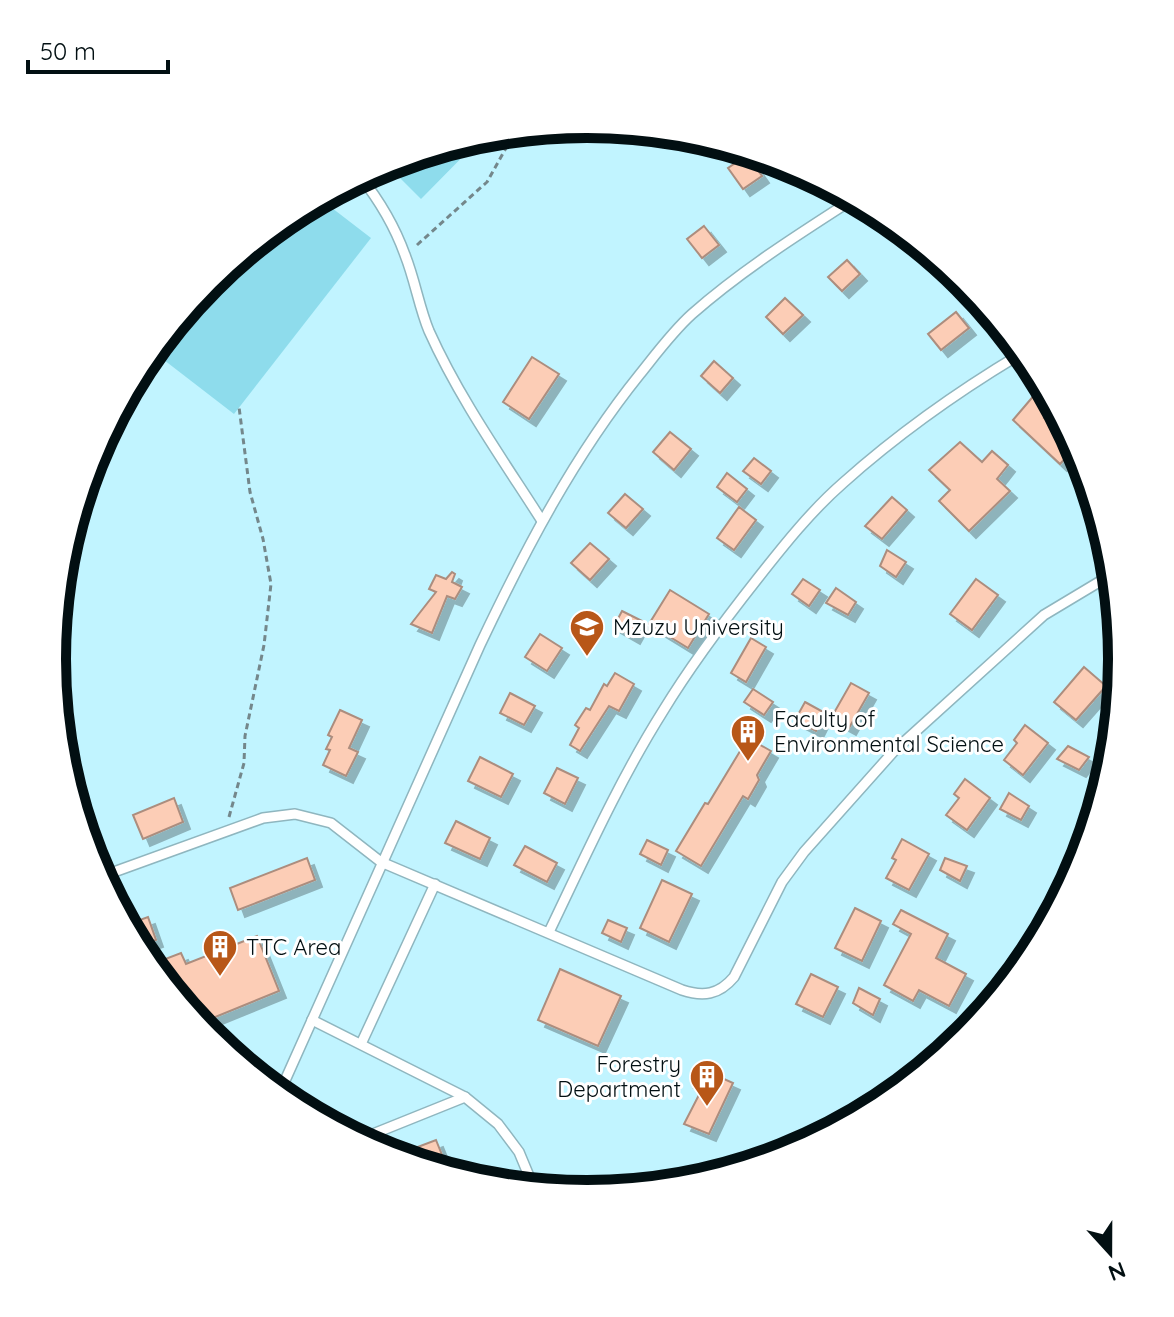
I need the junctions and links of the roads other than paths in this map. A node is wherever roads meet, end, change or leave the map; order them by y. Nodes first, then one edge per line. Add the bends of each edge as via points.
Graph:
1 (368, 186) edge
2 (844, 205) edge
3 (1013, 359) edge
4 (542, 521) junction
5 (1102, 580) edge
6 (381, 862) junction
7 (113, 872) edge
8 (435, 884) junction
9 (549, 932) junction
10 (312, 1020) junction
11 (361, 1044) junction
12 (284, 1082) edge
13 (465, 1097) junction
14 (374, 1134) edge
15 (529, 1176) edge

1 - 4 lane via 406,256 428,329 448,369
2 - 4 lane via 690,316 624,395
3 - 9 lane via 841,484 790,538 662,711
4 - 6 lane
5 - 9 lane via 1017,637 894,751 782,882 725,988 697,995
6 - 7 lane via 331,823 295,814 263,818
6 - 8 lane
6 - 10 lane
8 - 9 lane
8 - 11 lane
10 - 11 lane
10 - 12 lane
11 - 13 lane
13 - 14 lane
13 - 15 lane via 498,1124

